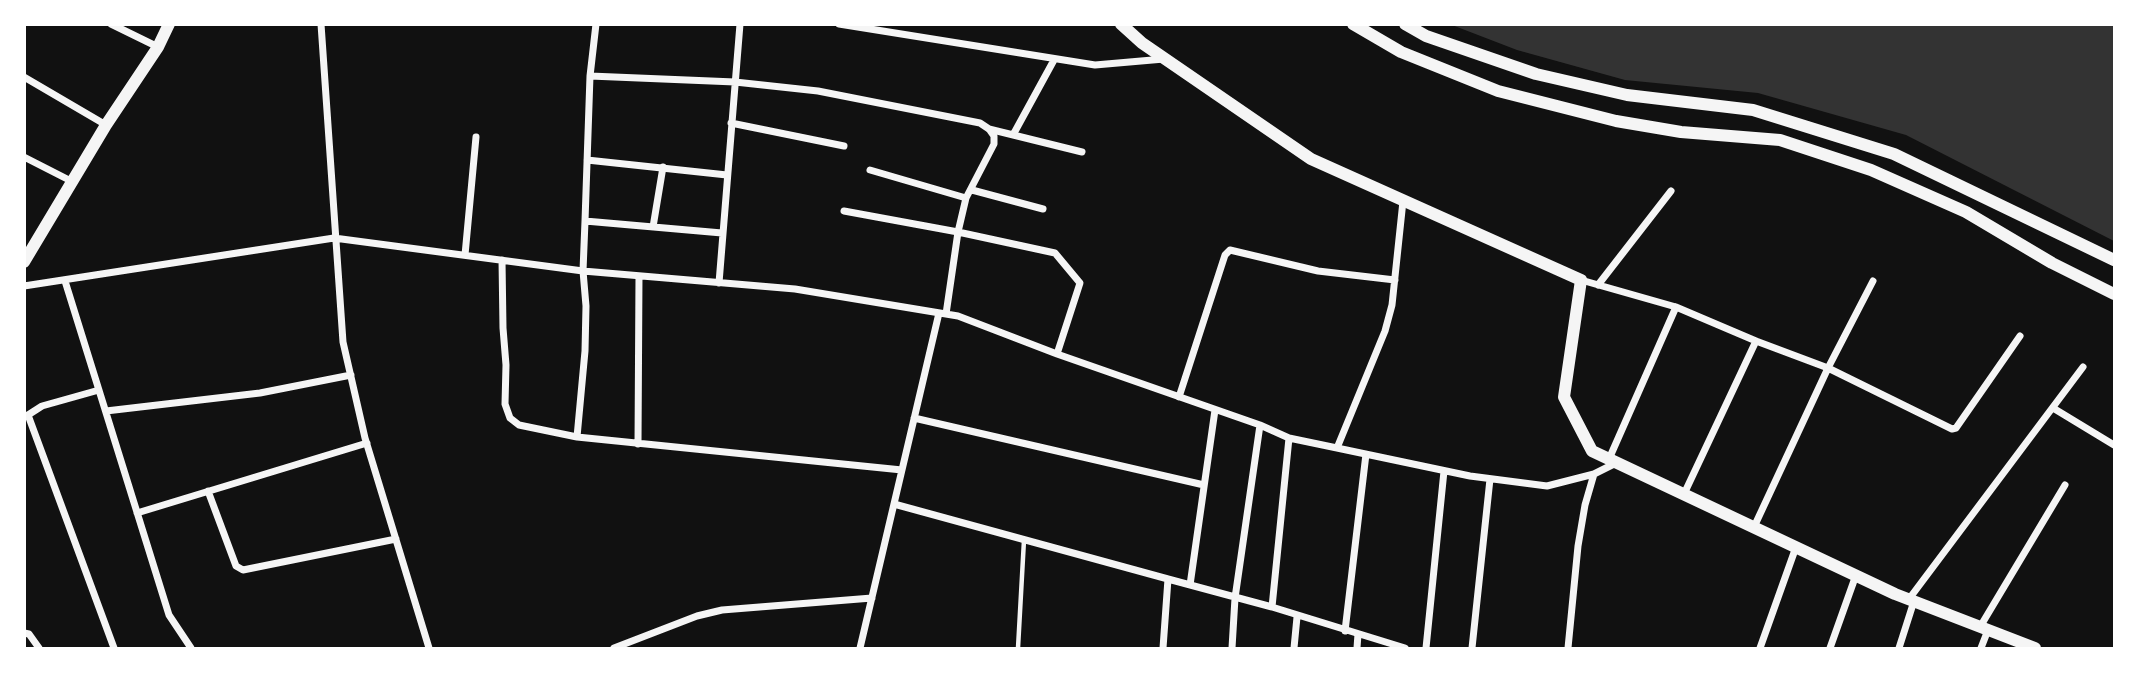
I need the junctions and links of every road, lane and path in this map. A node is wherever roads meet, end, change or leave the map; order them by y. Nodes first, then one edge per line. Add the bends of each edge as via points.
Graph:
1 (111, 24) edge
2 (169, 24) edge
3 (321, 24) edge
4 (596, 24) edge
5 (740, 24) edge
6 (839, 24) edge
7 (1121, 24) edge
8 (1353, 24) edge
9 (1405, 24) edge
10 (857, 26) edge
11 (158, 47) junction
12 (1165, 58) junction
13 (1054, 60) junction
14 (590, 76) junction
15 (24, 77) edge
16 (735, 82) junction
17 (731, 124) junction
18 (106, 125) junction
19 (989, 129) junction
20 (1013, 135) junction
21 (476, 137) dead end
22 (844, 146) dead end
23 (1082, 152) dead end
24 (24, 157) edge
25 (587, 160) junction
26 (663, 167) junction
27 (870, 170) dead end
28 (727, 175) junction
29 (74, 182) junction
30 (972, 190) junction
31 (1671, 191) dead end
32 (966, 198) junction
33 (1404, 201) junction
34 (1042, 209) dead end
35 (844, 211) dead end
36 (584, 221) junction
37 (653, 227) junction
38 (958, 232) junction
39 (722, 233) junction
40 (334, 238) junction
41 (29, 245) edge
42 (465, 256) junction
43 (502, 260) junction
44 (2115, 260) edge
45 (24, 262) edge
46 (583, 271) junction
47 (639, 276) junction
48 (1395, 280) junction
49 (1581, 280) junction
50 (65, 281) junction
51 (1873, 281) dead end
52 (719, 283) junction
53 (1598, 285) junction
54 (24, 286) edge
55 (2115, 294) edge
56 (1676, 307) junction
57 (943, 314) junction
58 (2020, 336) dead end
59 (1756, 341) junction
60 (1057, 354) junction
61 (1828, 368) junction
62 (2083, 368) dead end
63 (351, 375) junction
64 (99, 390) junction
65 (1179, 397) junction
66 (2053, 408) junction
67 (1215, 410) junction
68 (106, 411) junction
69 (26, 416) edge
70 (914, 418) junction
71 (1260, 425) junction
72 (577, 437) junction
73 (1289, 438) junction
74 (367, 443) junction
75 (638, 444) junction
76 (2115, 445) edge
77 (1337, 448) junction
78 (1366, 454) junction
79 (1613, 461) junction
80 (902, 470) junction
81 (1444, 471) junction
82 (1594, 474) junction
83 (1490, 479) junction
84 (1204, 485) junction
85 (2065, 485) dead end
86 (208, 491) junction
87 (1684, 494) junction
88 (894, 504) junction
89 (137, 513) junction
90 (1754, 527) junction
91 (396, 540) junction
92 (1024, 540) junction
93 (1797, 547) junction
94 (1856, 575) junction
95 (1167, 579) junction
96 (1190, 586) junction
97 (872, 598) junction
98 (1235, 598) junction
99 (1912, 600) junction
100 (1272, 607) junction
101 (1297, 617) junction
102 (1984, 629) junction
103 (1345, 631) junction
104 (24, 633) edge
105 (1358, 634) junction
106 (39, 649) edge
107 (114, 649) edge
108 (191, 649) edge
109 (429, 649) edge
110 (614, 649) edge
111 (860, 649) edge
112 (1018, 649) edge
113 (1163, 649) edge
114 (1232, 649) edge
115 (1294, 649) edge
116 (1357, 649) edge
117 (1405, 649) edge
118 (1426, 649) edge
119 (1472, 649) edge
120 (1568, 649) edge
121 (1760, 649) edge
122 (1830, 649) edge
123 (1899, 649) edge
124 (1981, 649) edge
125 (2035, 649) edge

1 - 11 street
2 - 11 street
3 - 40 street
4 - 14 street
5 - 16 street
6 - 10 street
7 - 12 street
8 - 55 street via 1401,52 1498,90 1655,128 1780,140 1871,170 1966,212
9 - 44 street via 1426,36 1536,74 1628,95 1753,110 1894,155
10 - 13 street
11 - 18 street
12 - 13 street via 1095,65
12 - 33 street via 1311,159
13 - 20 street
14 - 16 street
14 - 25 street
15 - 18 street
16 - 17 street
16 - 19 street via 818,90 980,123
17 - 22 street
17 - 28 street
18 - 29 street
19 - 20 street
19 - 30 street via 994,144
20 - 23 street
21 - 42 street
24 - 29 street
25 - 26 street
25 - 36 street
26 - 28 street
26 - 37 street
27 - 32 street
28 - 39 street
29 - 41 street
30 - 32 street
30 - 34 street
31 - 53 street
32 - 38 street
33 - 48 street
33 - 49 street
35 - 38 street
36 - 37 street
36 - 46 street
37 - 39 street
38 - 57 street
38 - 60 street via 1055,253 1080,283
39 - 52 street
40 - 42 street
40 - 50 street
40 - 63 street via 343,342
41 - 45 street
42 - 43 street
43 - 46 street
43 - 72 street via 505,404 510,418 519,425
46 - 47 street
46 - 72 street via 585,351
47 - 52 street
47 - 75 street
48 - 65 street via 1318,271 1230,250
48 - 77 street via 1385,331
49 - 53 street
49 - 79 street via 1564,397 1592,451
50 - 54 street
50 - 64 street
51 - 61 street
52 - 57 street via 795,289
53 - 56 street
56 - 59 street
56 - 79 street
57 - 60 street
57 - 70 street
58 - 61 street via 1952,429
59 - 61 street
59 - 87 street
60 - 65 street
61 - 90 street
62 - 66 street
63 - 68 street via 260,393
63 - 74 street
64 - 68 street
64 - 69 street via 42,406
65 - 67 street
66 - 76 street
66 - 99 street
67 - 71 street
67 - 84 street
68 - 89 street
69 - 107 street
70 - 80 street
70 - 84 street
71 - 73 street
71 - 98 street
72 - 75 street
73 - 77 street
73 - 100 street
74 - 86 street
74 - 91 street
75 - 80 street
77 - 78 street
78 - 81 street
78 - 103 street
79 - 82 street
79 - 87 street
80 - 88 street
81 - 83 street
81 - 118 street
82 - 83 street via 1546,486
82 - 120 street via 1578,546
83 - 119 street
84 - 96 street
85 - 102 street
86 - 89 street
86 - 91 street via 236,566 243,570
87 - 90 street
88 - 92 street
88 - 97 street
89 - 108 street via 169,615
90 - 93 street
91 - 109 street
92 - 95 street
92 - 112 lane
93 - 94 street
93 - 121 street
94 - 99 street
94 - 122 street
95 - 96 street
95 - 113 street
96 - 98 street
97 - 110 street via 722,610
97 - 111 street
98 - 100 street
98 - 114 street
99 - 102 street
99 - 123 street
100 - 101 street
101 - 103 street
101 - 115 street
102 - 124 street
102 - 125 street
103 - 105 street
104 - 106 street
105 - 116 street
105 - 117 street

